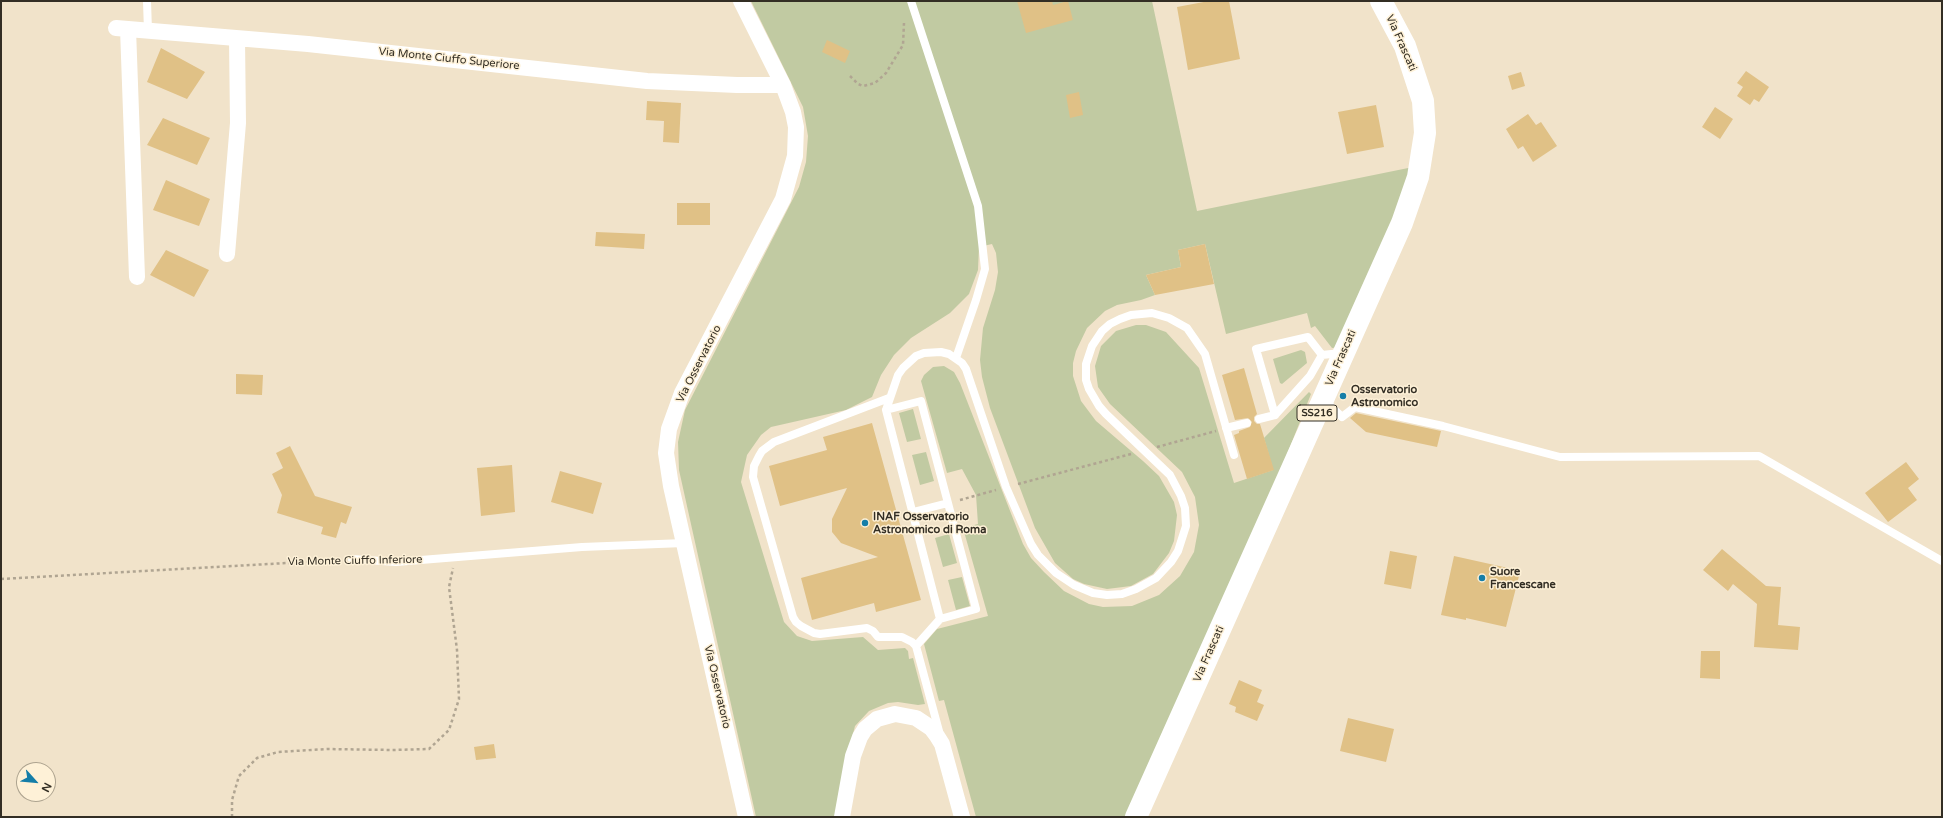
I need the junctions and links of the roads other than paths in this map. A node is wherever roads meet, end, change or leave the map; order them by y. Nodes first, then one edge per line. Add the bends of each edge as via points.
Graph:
1 (147, 1) edge
2 (741, 1) edge
3 (912, 1) edge
4 (1381, 1) edge
5 (148, 31) junction
6 (237, 39) junction
7 (783, 85) junction
8 (227, 254) dead end
9 (137, 277) dead end
10 (1344, 352) junction
11 (1322, 355) junction
12 (956, 358) junction
13 (889, 398) junction
14 (1323, 400) junction
15 (886, 410) junction
16 (1275, 415) junction
17 (1259, 419) dead end
18 (1247, 422) dead end
19 (1226, 428) junction
20 (1234, 455) dead end
21 (948, 503) junction
22 (913, 512) junction
23 (684, 543) junction
24 (352, 559) road end
25 (1942, 561) edge
26 (940, 618) junction
27 (916, 646) junction
28 (942, 744) junction
29 (746, 817) edge
30 (842, 817) edge
31 (962, 817) edge
32 (1136, 817) edge

1 - 5 lane
2 - 7 street, Via Osservatorio
3 - 12 lane via 978,206 985,269
4 - 10 main road, Via Frascati / SS216 via 1405,46 1417,80 1425,113 1424,144 1418,177 1406,213
5 - 6 street, Via Monte Ciuffo Superiore
5 - 9 street, Via Monte Ciuffo Superiore via 122,28
6 - 7 street, Via Monte Ciuffo Superiore via 308,44 647,81
6 - 8 street via 238,123
7 - 23 street, Via Osservatorio via 796,127 795,156 788,185 736,291 687,382 669,429 667,462
10 - 11 lane
10 - 14 main road, Via Frascati / SS216
11 - 16 lane via 1310,376
11 - 16 lane via 1308,337 1256,349
12 - 13 lane via 949,354 933,352 916,356 902,368
12 - 19 lane via 966,368 1006,487 1031,544 1056,573 1093,593 1115,595 1147,584 1164,570 1178,551 1186,526 1185,508 1177,486 1163,466 1099,406 1089,389 1086,364 1096,338 1110,324 1131,315 1152,313 1169,318 1187,328 1205,354
13 - 15 lane
13 - 27 lane via 774,442 759,456 754,466 753,477 796,622 807,630 820,634 867,628 878,637 902,637
14 - 25 lane via 1342,417 1356,407 1443,426 1560,457 1759,456
14 - 32 main road, Via Frascati / SS216
15 - 21 lane via 921,401
15 - 22 lane
16 - 17 lane
18 - 19 lane
19 - 20 lane
21 - 22 lane
21 - 26 lane via 976,609
22 - 26 lane
23 - 24 lane, Via Monte Ciuffo Inferiore via 582,547 396,562
23 - 29 street, Via Osservatorio
26 - 27 lane
27 - 28 lane
28 - 30 street via 931,728 916,718 895,714 883,716 871,723 854,750
28 - 31 street

